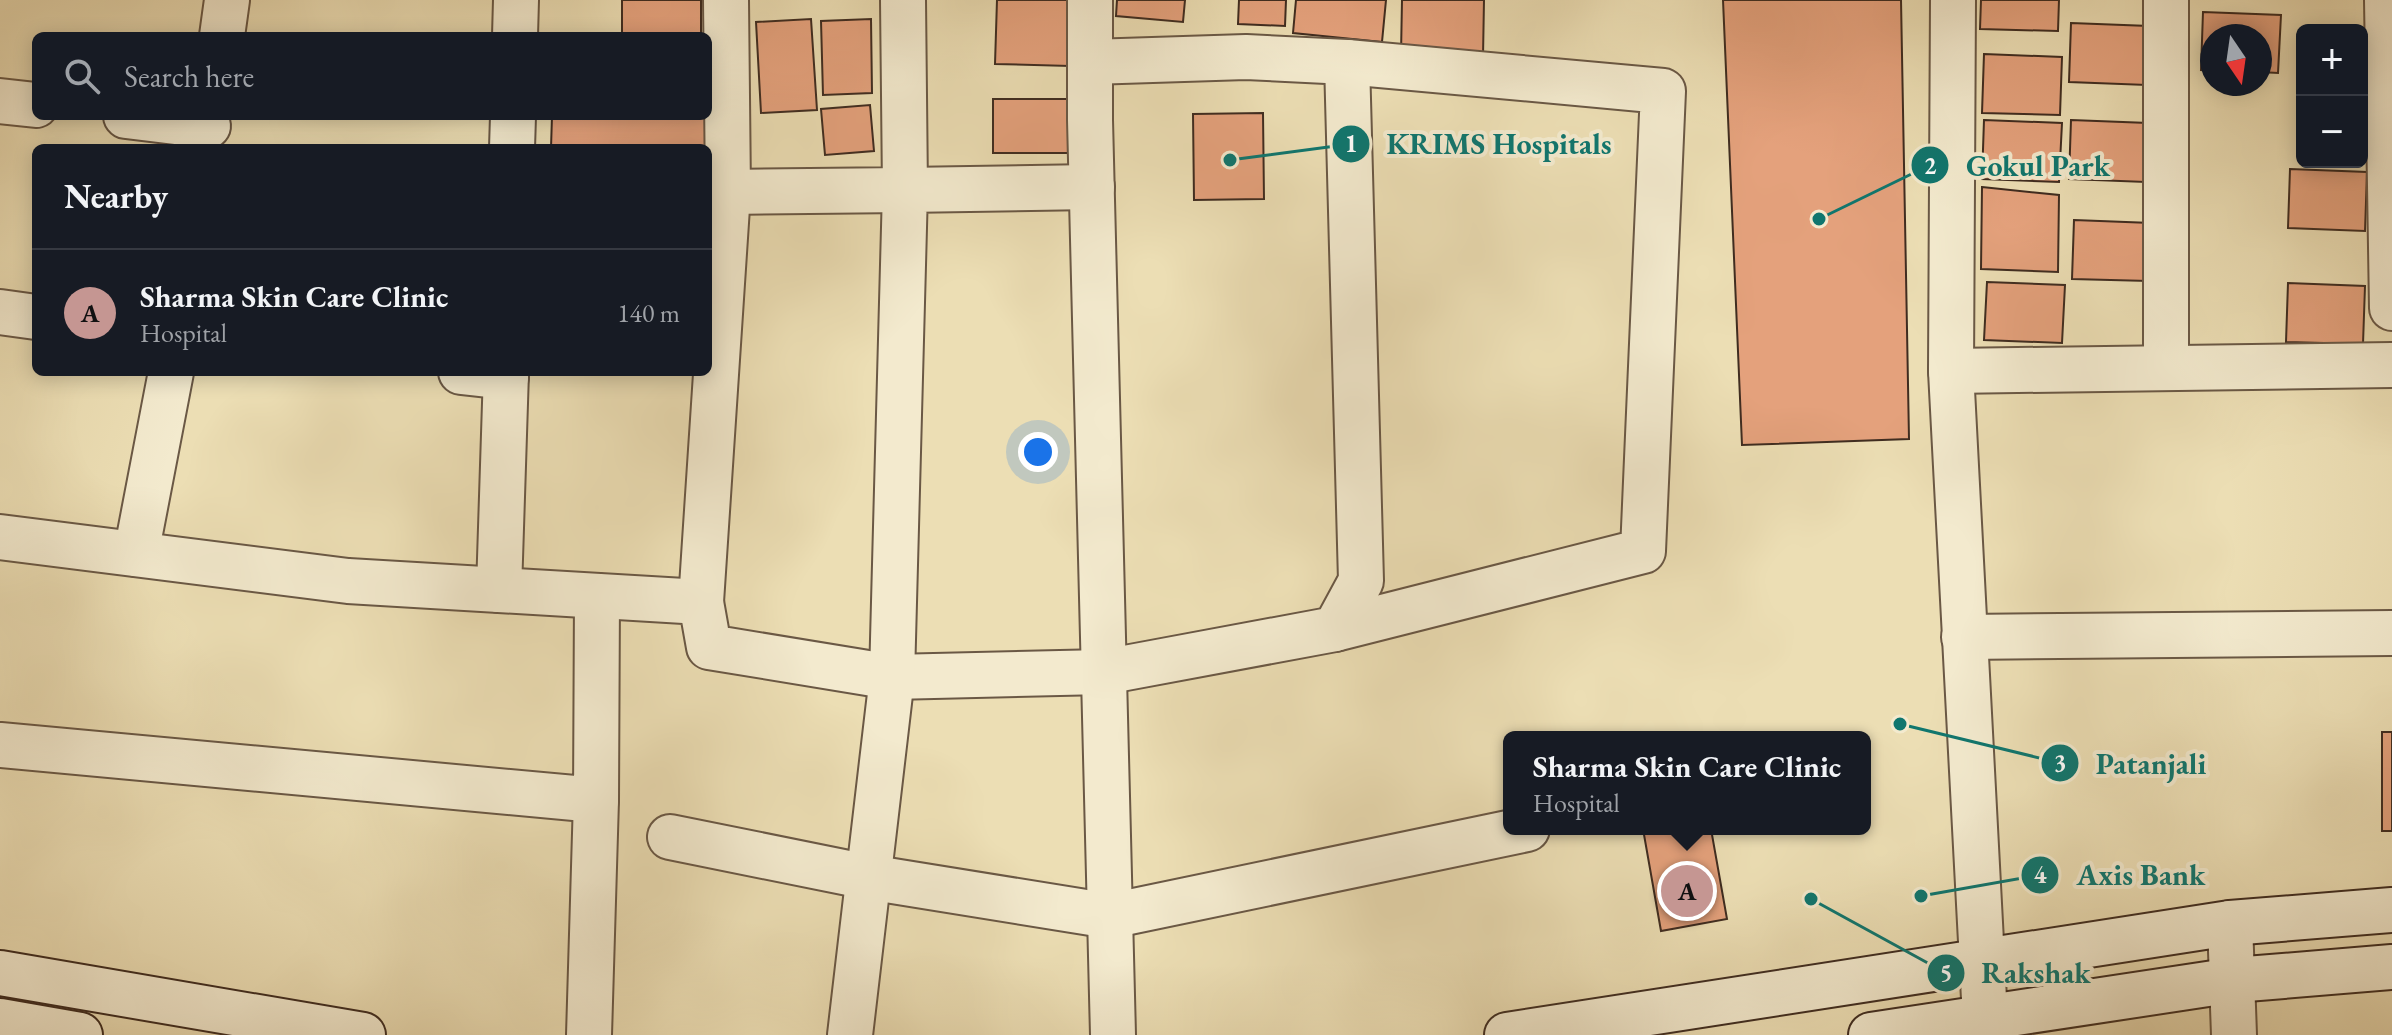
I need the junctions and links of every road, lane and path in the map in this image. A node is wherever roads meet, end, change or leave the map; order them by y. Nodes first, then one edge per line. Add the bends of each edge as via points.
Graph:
1 (227, 0) edge
2 (516, 0) edge
3 (726, 0) edge
4 (903, 0) edge
5 (1090, 0) edge
6 (1953, 0) edge
7 (2166, 0) edge
8 (2387, 0) edge
9 (223, 32) edge
10 (515, 32) edge
11 (1090, 62) junction
12 (1347, 62) junction
13 (0, 101) edge
14 (32, 105) edge
15 (149, 120) edge
16 (513, 120) edge
17 (208, 130) edge
18 (512, 144) edge
19 (1092, 187) junction
20 (905, 190) junction
21 (728, 192) junction
22 (2392, 308) edge
23 (0, 312) edge
24 (32, 316) edge
25 (2392, 365) edge
26 (2166, 368) junction
27 (1951, 371) junction
28 (170, 376) edge
29 (506, 376) edge
30 (0, 537) edge
31 (136, 554) junction
32 (499, 590) junction
33 (597, 596) junction
34 (701, 602) junction
35 (1335, 629) junction
36 (2392, 633) edge
37 (1964, 637) junction
38 (1104, 672) junction
39 (892, 677) junction
40 (0, 745) edge
41 (596, 800) junction
42 (1503, 834) edge
43 (670, 837) dead end
44 (868, 877) junction
45 (2392, 910) edge
46 (1110, 916) junction
47 (2230, 923) junction
48 (1980, 962) junction
49 (2392, 967) edge
50 (0, 973) edge
51 (2234, 980) junction
52 (1985, 1018) junction
53 (0, 1021) edge
54 (80, 1035) edge
55 (363, 1035) edge
56 (589, 1035) edge
57 (850, 1035) edge
58 (1113, 1035) edge
59 (1507, 1035) edge
60 (1871, 1035) edge
61 (2234, 1035) edge

1 - 9 street
2 - 10 street
3 - 21 street
4 - 20 street
5 - 11 street
6 - 27 street
7 - 26 street
8 - 22 street
11 - 12 street via 1246,57
11 - 19 street
12 - 35 street via 1361,581
12 - 35 street via 1663,91 1643,551
13 - 14 street
15 - 17 street
16 - 18 street
19 - 20 street
19 - 38 street
20 - 21 street
20 - 39 street
21 - 34 street
23 - 24 street
25 - 26 street
26 - 27 street
27 - 37 street
28 - 31 street
29 - 32 street
30 - 31 street
31 - 32 street via 348,581
32 - 33 street
33 - 34 street
33 - 41 street
34 - 39 street via 709,647
35 - 38 street
36 - 37 street
37 - 48 street
38 - 39 street
38 - 46 street
39 - 44 street
40 - 41 street
41 - 56 street
42 - 46 street
43 - 44 street
44 - 46 street
44 - 57 street
45 - 47 street
46 - 58 street
47 - 48 street
47 - 51 street
48 - 52 street
48 - 59 street
49 - 51 street
50 - 55 street
51 - 52 street
51 - 61 street
52 - 60 street
53 - 54 street

